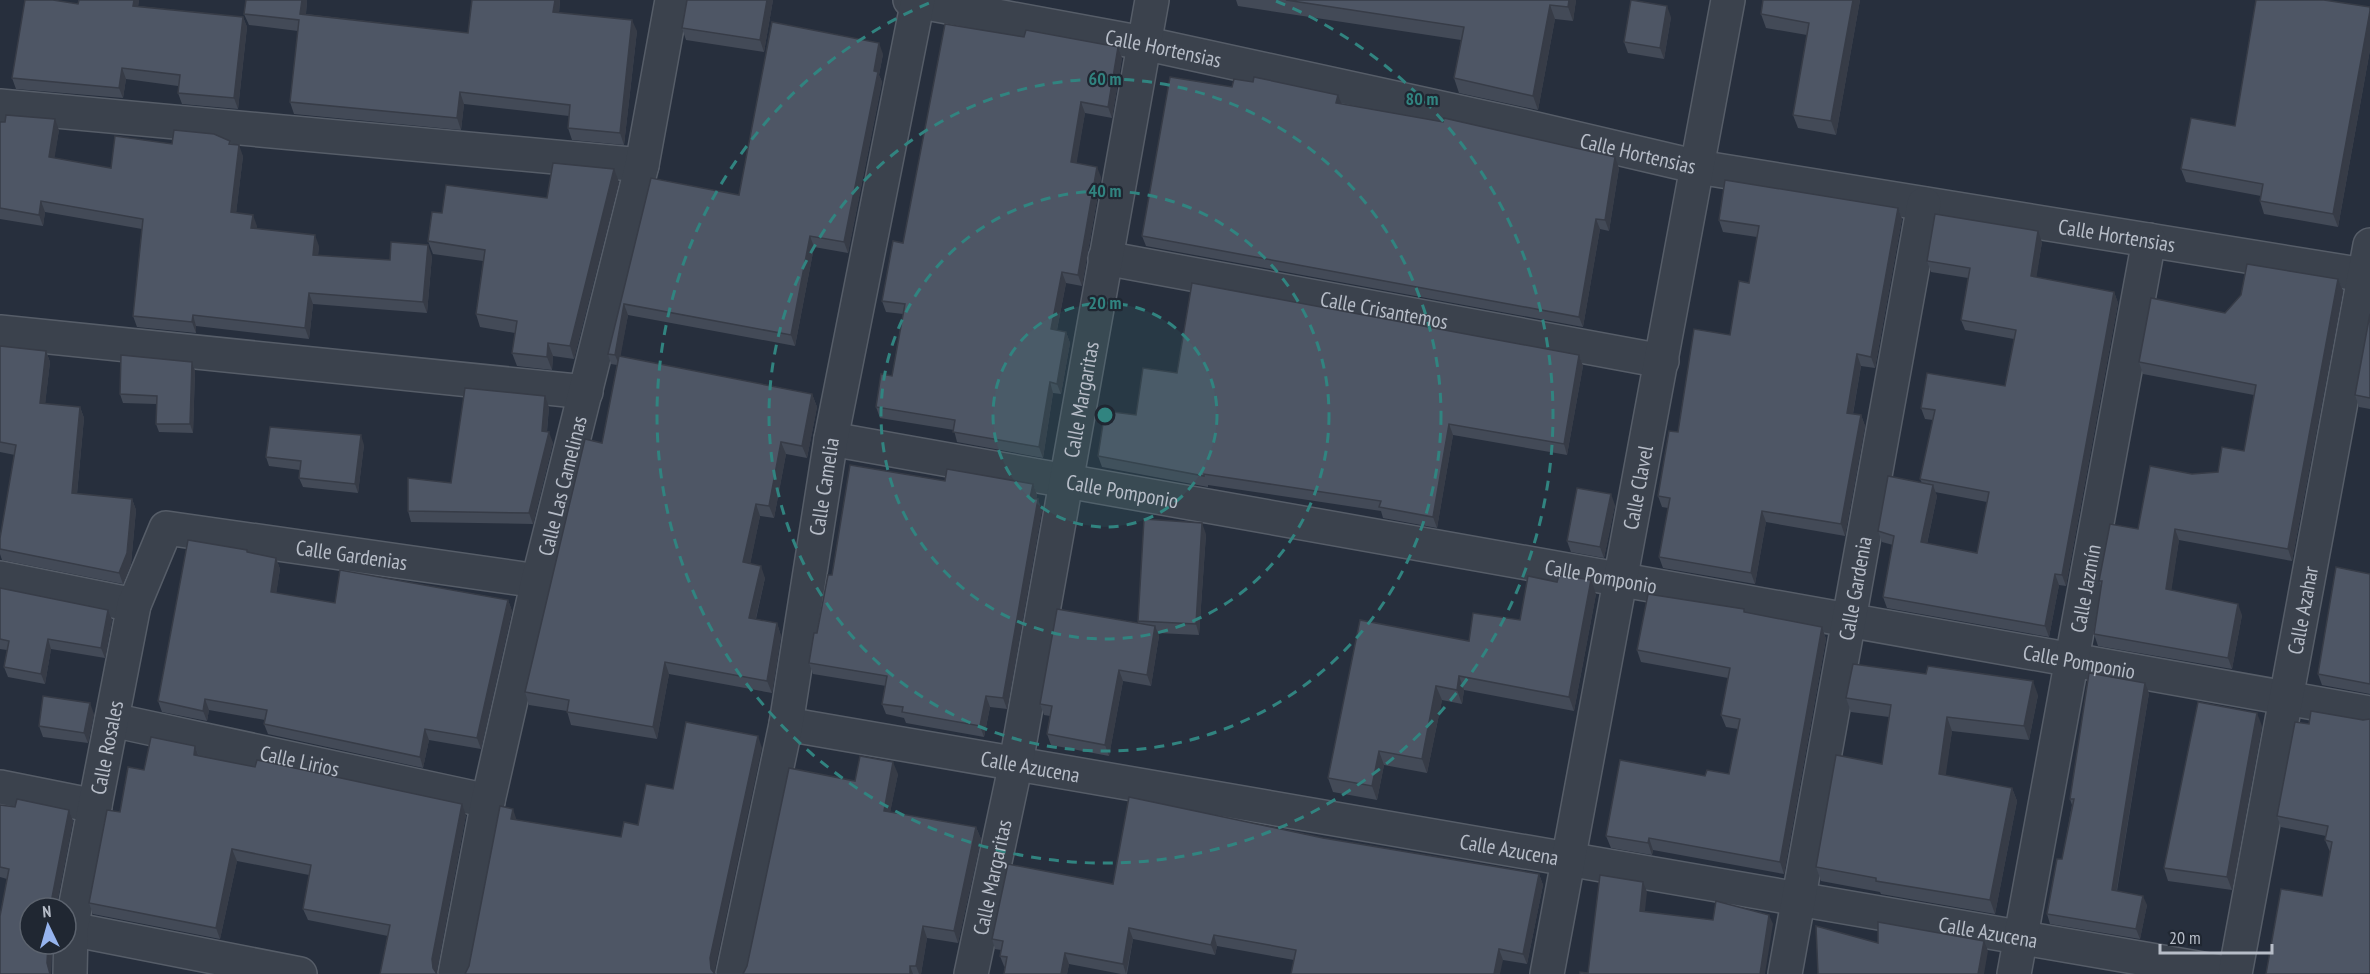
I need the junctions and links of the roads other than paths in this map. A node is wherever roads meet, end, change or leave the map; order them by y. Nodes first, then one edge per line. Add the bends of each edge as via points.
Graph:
1 (672, 0) edge
2 (915, 0) edge
3 (1152, 0) edge
4 (1728, 0) edge
5 (1143, 43) junction
6 (0, 106) edge
7 (642, 165) junction
8 (1698, 167) junction
9 (1924, 204) junction
10 (2149, 240) junction
11 (1105, 258) junction
12 (2368, 266) edge
13 (0, 332) edge
14 (1662, 361) junction
15 (586, 393) junction
16 (831, 439) junction
17 (1065, 481) junction
18 (166, 528) joint
19 (0, 578) edge
20 (1621, 580) junction
21 (538, 581) junction
22 (134, 605) junction
23 (1848, 620) junction
24 (2071, 660) junction
25 (2286, 698) junction
26 (2370, 713) edge
27 (112, 720) junction
28 (786, 724) junction
29 (1016, 763) junction
30 (0, 787) edge
31 (488, 801) junction
32 (95, 806) junction
33 (1569, 859) junction
34 (77, 896) edge
35 (1798, 899) junction
36 (78, 930) edge
37 (2021, 937) junction
38 (70, 956) edge
39 (70, 974) edge
40 (300, 974) edge
41 (455, 974) edge
42 (733, 974) edge
43 (971, 974) edge
44 (1547, 974) edge
45 (1785, 974) edge
46 (2014, 974) edge
47 (2233, 974) edge

1 - 7 street, Calle Las Camelinas
2 - 5 street, Calle Hortensias
2 - 16 street, Calle Camelia
3 - 5 street, Calle Margaritas
4 - 8 street, Calle Clavel
5 - 8 street, Calle Hortensias
5 - 11 street, Calle Margaritas
6 - 7 street
7 - 15 street, Calle Las Camelinas
8 - 9 street, Calle Hortensias
8 - 14 street, Calle Clavel
9 - 10 street, Calle Hortensias
9 - 23 street, Calle Gardenia
10 - 12 street, Calle Hortensias
10 - 24 street, Calle Jazmín
11 - 14 street, Calle Crisantemos
11 - 17 street, Calle Margaritas
12 - 25 street, Calle Azahar
13 - 15 street
14 - 20 street, Calle Clavel
15 - 21 street, Calle Las Camelinas
16 - 17 street, Calle Pomponio
16 - 28 street, Calle Camelia
17 - 20 street, Calle Pomponio
17 - 29 street, Calle Margaritas
18 - 21 street, Calle Gardenias
18 - 22 street, Calle Rosales
19 - 22 street
20 - 23 street, Calle Pomponio
20 - 33 street, Calle Clavel
21 - 31 street, Calle Las Camelinas
22 - 27 street, Calle Rosales
23 - 24 street, Calle Pomponio
23 - 35 street, Calle Gardenia
24 - 25 street, Calle Pomponio
24 - 37 street, Calle Jazmín
25 - 26 street, Calle Pomponio
25 - 47 street, Calle Azahar
27 - 31 street, Calle Lirios
27 - 32 street, Calle Rosales
28 - 29 street, Calle Azucena
28 - 42 street, Calle Camelia
29 - 33 street, Calle Azucena
29 - 43 street, Calle Margaritas
30 - 32 street
31 - 41 street, Calle Las Camelinas
32 - 34 street, Calle Rosales
33 - 35 street, Calle Azucena
33 - 44 street, Calle Clavel
35 - 37 street, Calle Azucena
35 - 45 street, Calle Gardenia
36 - 40 street
37 - 46 street, Calle Jazmín
37 - 47 street, Calle Azucena
38 - 39 street, Calle Rosales

